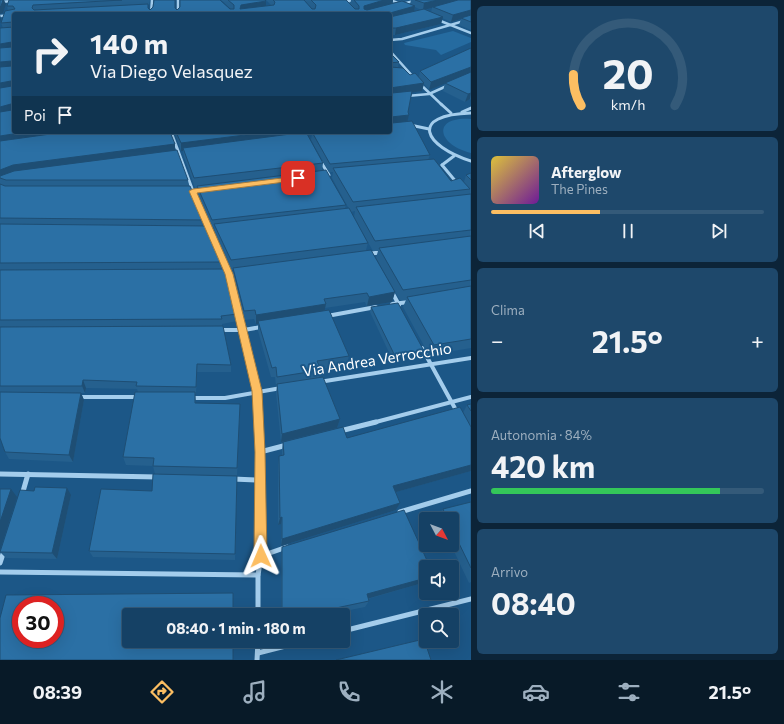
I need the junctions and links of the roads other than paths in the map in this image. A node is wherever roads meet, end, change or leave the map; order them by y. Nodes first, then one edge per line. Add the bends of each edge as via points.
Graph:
1 (10, 0) edge
2 (152, 0) edge
3 (178, 0) edge
4 (354, 0) edge
5 (390, 0) edge
6 (418, 0) edge
7 (17, 1) edge
8 (344, 1) edge
9 (0, 2) edge
10 (401, 4) junction
11 (349, 6) edge
12 (394, 6) edge
13 (408, 7) edge
14 (150, 12) edge
15 (178, 12) edge
16 (12, 15) edge
17 (0, 16) edge
18 (6, 16) junction
19 (437, 19) edge
20 (471, 19) edge
21 (4, 21) edge
22 (451, 25) junction
23 (471, 34) edge
24 (392, 40) edge
25 (392, 53) edge
26 (402, 72) edge
27 (408, 72) junction
28 (450, 85) edge
29 (429, 94) junction
30 (405, 96) edge
31 (471, 108) edge
32 (462, 112) junction
33 (451, 113) junction
34 (471, 113) edge
35 (405, 126) edge
36 (429, 129) junction
37 (172, 134) edge
38 (188, 153) edge
39 (180, 154) junction
40 (172, 155) edge
41 (317, 156) edge
42 (454, 156) junction
43 (471, 161) edge
44 (442, 165) junction
45 (434, 166) edge
46 (336, 174) edge
47 (328, 175) junction
48 (321, 176) edge
49 (332, 181) edge
50 (461, 188) edge
51 (200, 190) edge
52 (185, 191) edge
53 (193, 191) junction
54 (195, 198) edge
55 (201, 211) edge
56 (217, 230) edge
57 (202, 231) edge
58 (210, 231) junction
59 (368, 247) edge
60 (386, 252) edge
61 (371, 254) junction
62 (363, 255) edge
63 (374, 260) edge
64 (237, 273) edge
65 (221, 274) edge
66 (229, 274) junction
67 (388, 285) edge
68 (412, 301) edge
69 (398, 303) junction
70 (390, 305) edge
71 (382, 306) edge
72 (402, 310) edge
73 (321, 317) edge
74 (267, 326) edge
75 (212, 330) edge
76 (244, 330) junction
77 (420, 344) edge
78 (471, 358) edge
79 (430, 364) junction
80 (312, 383) edge
81 (289, 386) edge
82 (257, 391) junction
83 (471, 396) edge
84 (70, 397) edge
85 (147, 397) edge
86 (186, 398) edge
87 (451, 402) junction
88 (461, 419) edge
89 (336, 432) edge
90 (291, 444) edge
91 (260, 452) junction
92 (0, 474) edge
93 (28, 474) junction
94 (163, 478) edge
95 (227, 479) edge
96 (259, 480) junction
97 (471, 491) edge
98 (19, 504) edge
99 (396, 514) edge
100 (291, 546) edge
101 (5, 548) edge
102 (261, 556) junction
103 (0, 563) edge
104 (0, 572) edge
105 (258, 575) junction
106 (471, 599) edge
107 (258, 608) edge
108 (350, 630) edge
109 (258, 648) edge
110 (278, 648) edge
111 (258, 653) junction
112 (257, 660) edge

1 - 7 street
1 - 9 street
1 - 18 street
2 - 14 street
3 - 15 street
4 - 8 street
5 - 10 street
6 - 10 street
8 - 11 street
10 - 12 street
10 - 13 street
16 - 18 street
17 - 18 street
18 - 21 street
19 - 22 street
20 - 22 street
22 - 23 street
22 - 24 street
25 - 27 street
26 - 27 street
27 - 29 street
28 - 29 street
29 - 30 street
29 - 33 street
31 - 32 street
32 - 33 street
32 - 34 street
33 - 36 street via 432,122
35 - 36 street
36 - 42 street via 430,137 436,145
37 - 39 street
38 - 39 street
39 - 40 street
39 - 53 street
41 - 47 street
42 - 43 street
42 - 44 street
44 - 45 street
44 - 50 street
46 - 47 street
47 - 48 street
47 - 49 street
51 - 53 street
52 - 53 street
53 - 54 street
55 - 58 street
56 - 58 street
57 - 58 street
58 - 66 street
59 - 61 street
60 - 61 street
61 - 62 street
61 - 63 street
64 - 66 street
65 - 66 street
66 - 76 street
67 - 69 street
68 - 69 street
69 - 70 street
69 - 72 street
71 - 73 street
74 - 76 street
75 - 76 street
76 - 82 street
77 - 79 street
78 - 79 street, Via Andrea Verrocchio
79 - 80 street, Via Andrea Verrocchio
79 - 87 street
81 - 82 street, Via Andrea Verrocchio
82 - 86 street, Via Andrea Verrocchio via 225,398
82 - 91 street
83 - 87 street
84 - 85 street
87 - 88 street
87 - 89 street
90 - 91 street
91 - 96 street
92 - 93 street
93 - 94 street
93 - 98 street
95 - 96 street
96 - 102 street
97 - 99 street
100 - 102 street
101 - 103 street
102 - 105 street
104 - 105 street
105 - 107 street
106 - 108 street
109 - 111 street
110 - 111 street
111 - 112 street

